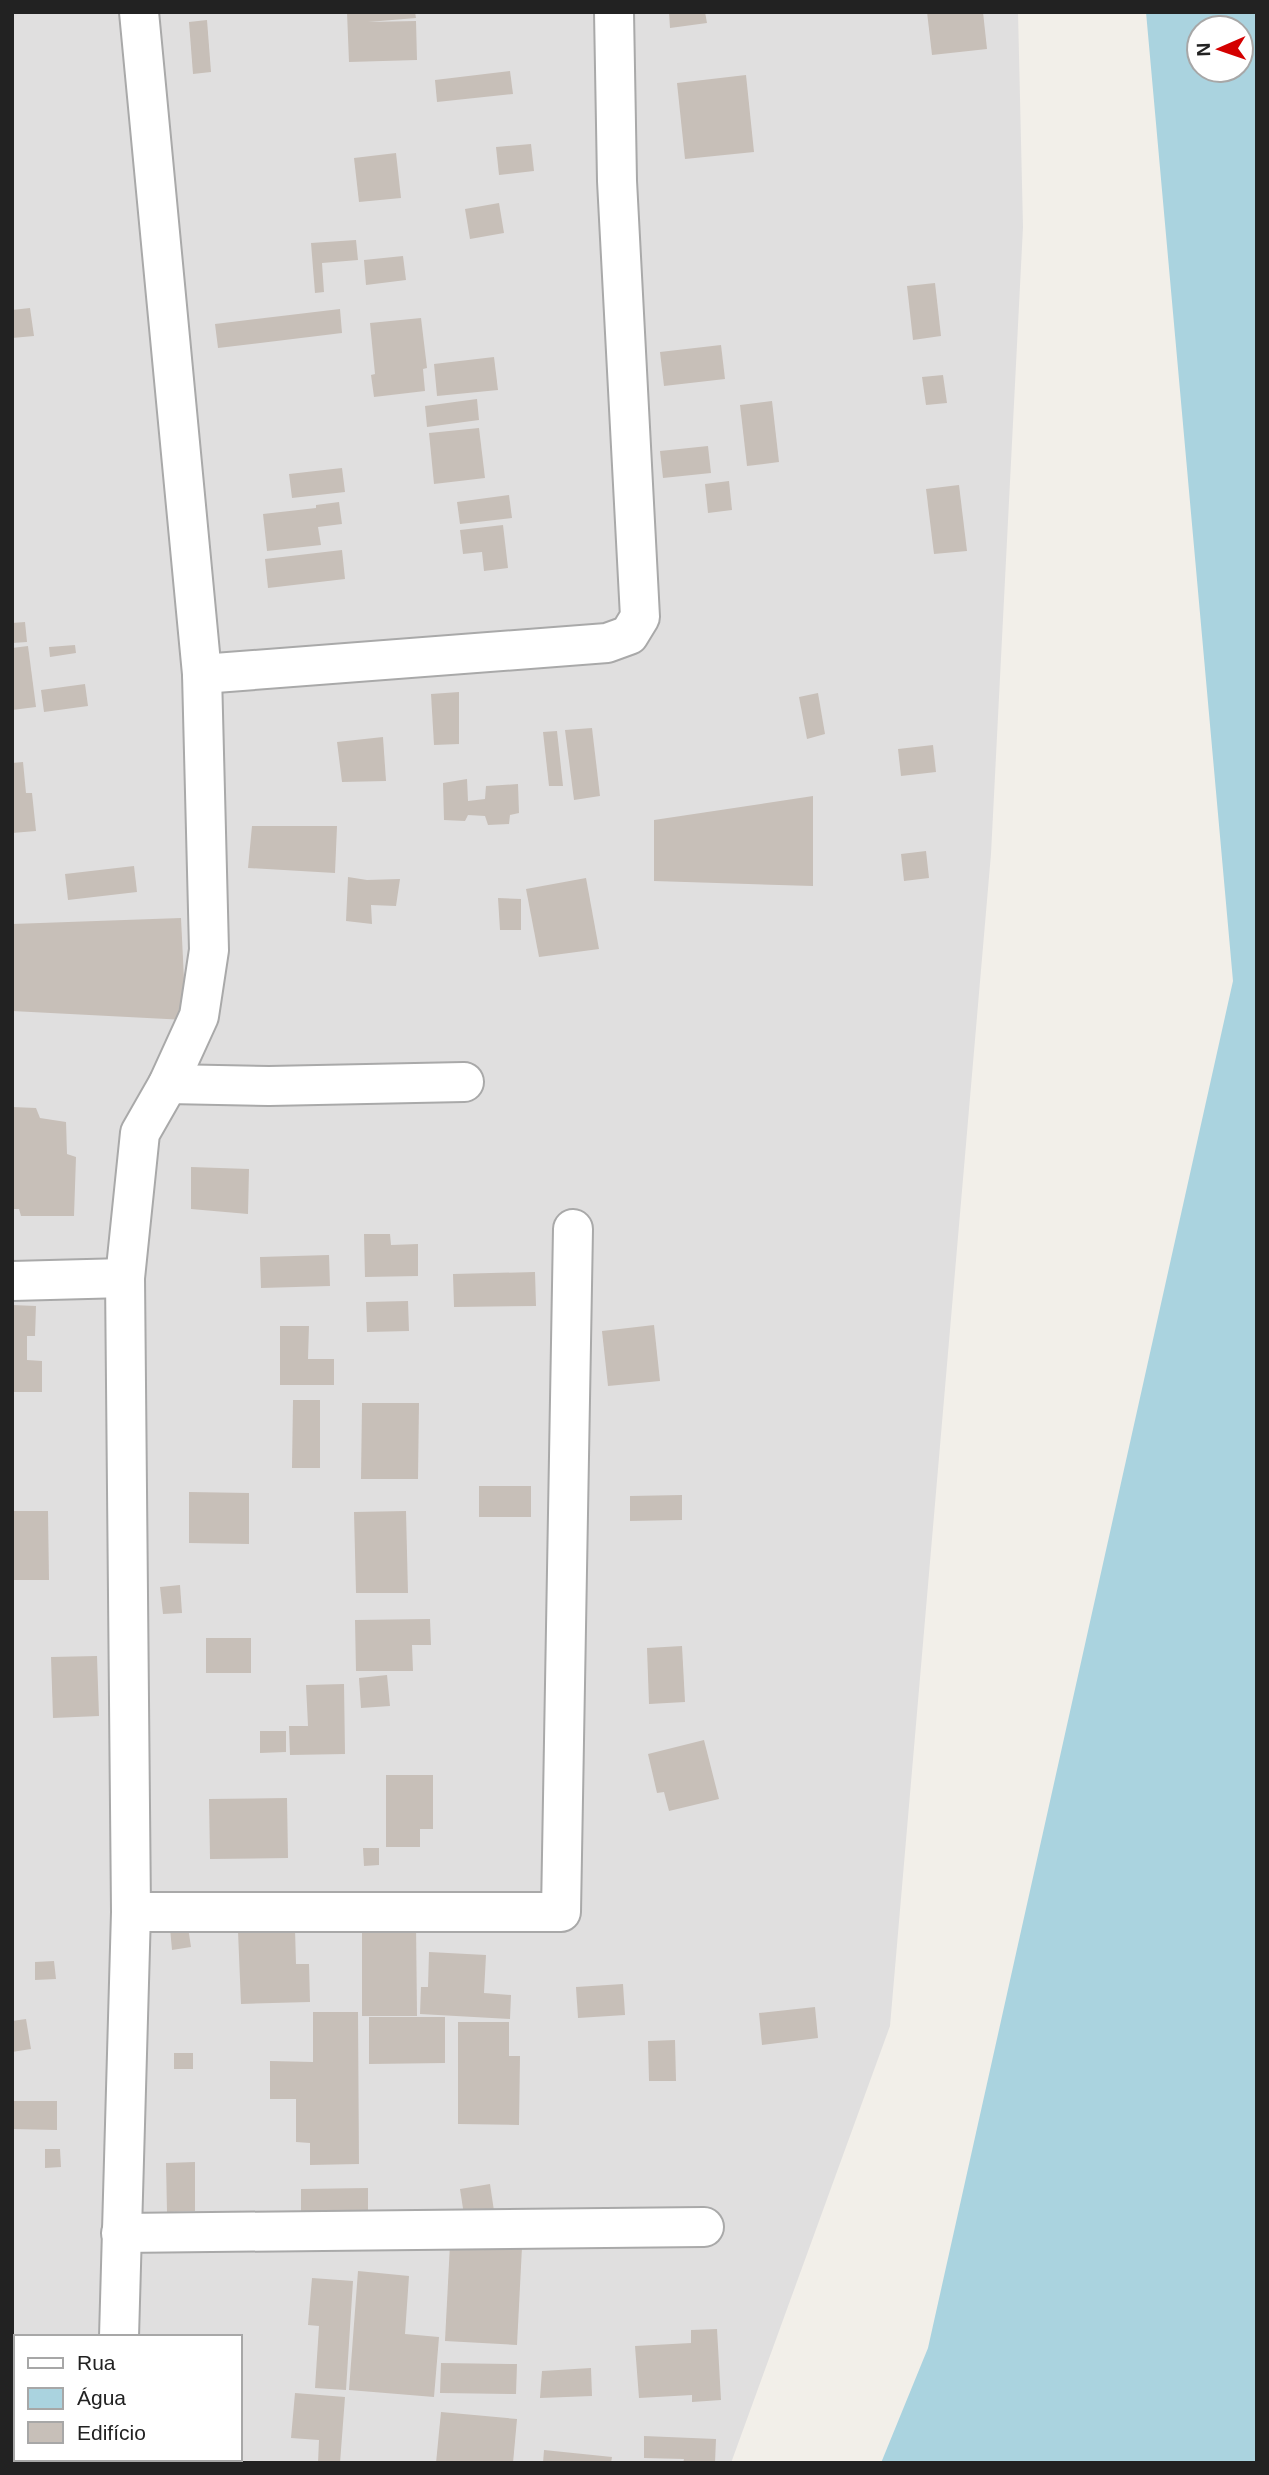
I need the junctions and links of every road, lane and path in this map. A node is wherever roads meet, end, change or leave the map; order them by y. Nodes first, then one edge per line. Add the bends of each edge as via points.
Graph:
1 (139, 12) edge
2 (614, 12) edge
3 (202, 674) junction
4 (464, 1082) dead end
5 (168, 1084) junction
6 (573, 1229) dead end
7 (125, 1278) junction
8 (12, 1280) edge
9 (131, 1912) junction
10 (704, 2227) dead end
11 (121, 2233) junction
12 (119, 2335) edge

1 - 3 street
2 - 3 street via 617,181 640,617 629,635 607,643
3 - 5 street via 209,950 199,1016
4 - 5 street
5 - 7 street via 140,1133
6 - 9 street via 561,1912
7 - 8 street
7 - 9 street
9 - 11 street
10 - 11 street
11 - 12 street

